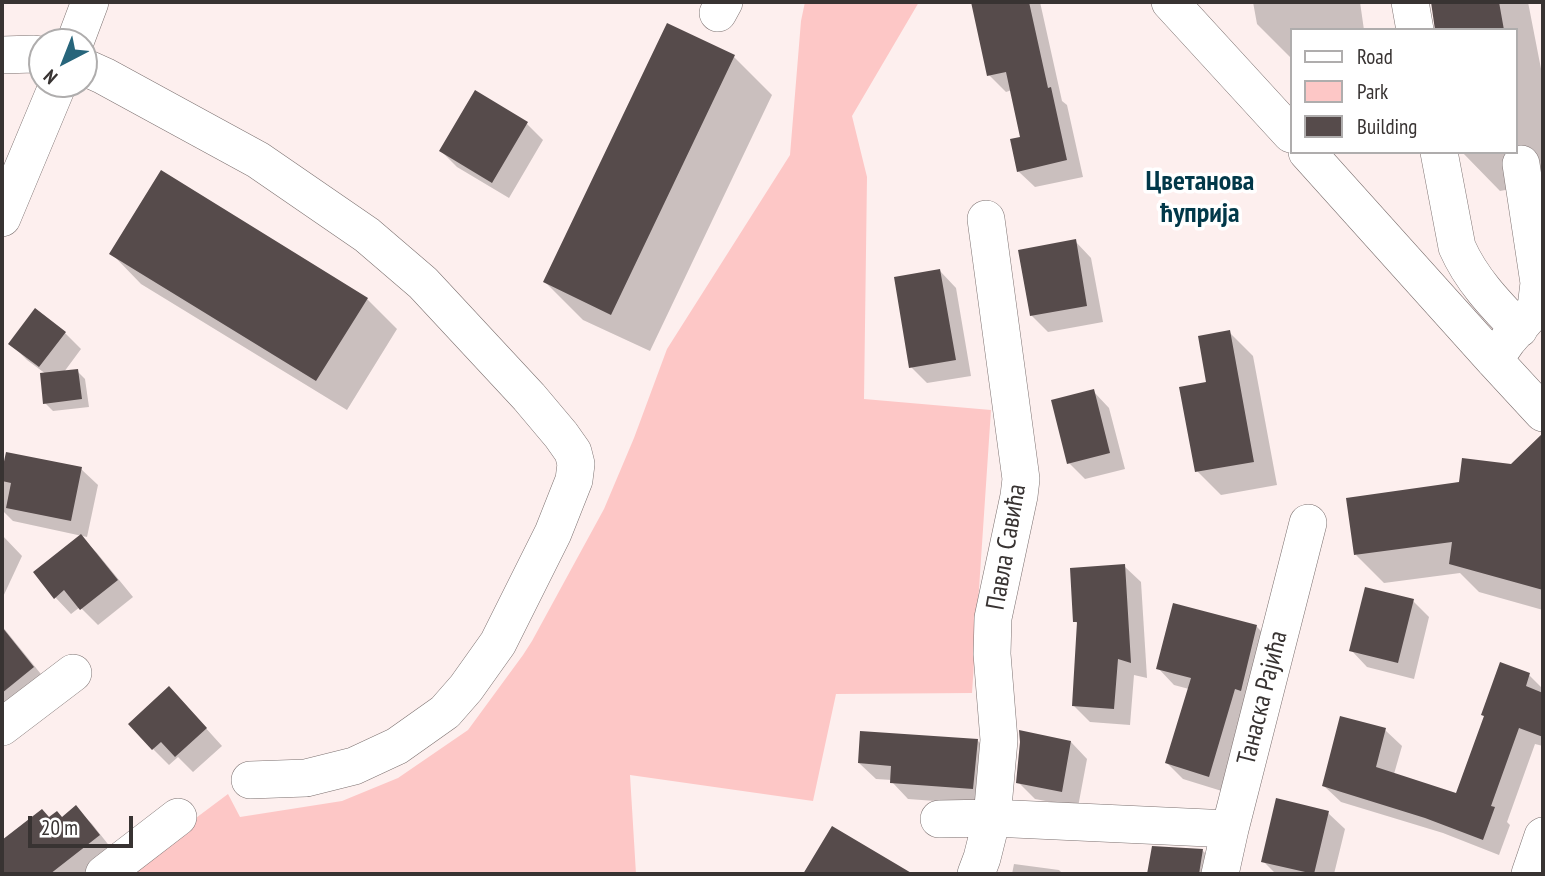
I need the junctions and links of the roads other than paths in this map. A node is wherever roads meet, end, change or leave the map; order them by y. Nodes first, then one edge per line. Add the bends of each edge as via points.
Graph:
1 (90, 2) edge
2 (1170, 2) edge
3 (1410, 2) edge
4 (80, 28) edge
5 (1415, 28) edge
6 (28, 54) edge
7 (2, 55) edge
8 (98, 73) edge
9 (52, 98) edge
10 (1290, 133) edge
11 (1309, 154) edge
12 (1439, 154) edge
13 (1521, 164) dead end
14 (2, 218) edge
15 (986, 219) dead end
16 (1518, 328) junction
17 (1494, 360) junction
18 (1543, 413) edge
19 (1308, 523) dead end
20 (73, 673) dead end
21 (2, 727) edge
22 (250, 780) dead end
23 (178, 817) dead end
24 (992, 818) junction
25 (939, 819) dead end
26 (1230, 829) junction
27 (1543, 836) edge
28 (104, 874) edge
29 (976, 874) edge
30 (1220, 874) edge
31 (1530, 874) edge

1 - 4 street
2 - 10 street
3 - 5 street
6 - 7 street
8 - 22 street via 258,160 367,235 423,284 529,397 573,452 576,464 553,533 498,643 445,712 397,746 354,766 306,778
9 - 14 street
11 - 17 street
12 - 16 street via 1460,254 1486,295
13 - 16 street via 1539,283 1536,308
15 - 24 street, Павла Савића via 1021,479 993,618 999,740
16 - 17 street
17 - 18 street
19 - 26 street, Танаска Рајића
20 - 21 street
23 - 28 street
24 - 25 street
24 - 26 street
24 - 29 street, Павла Савића
26 - 30 street, Танаска Рајића
27 - 31 street

